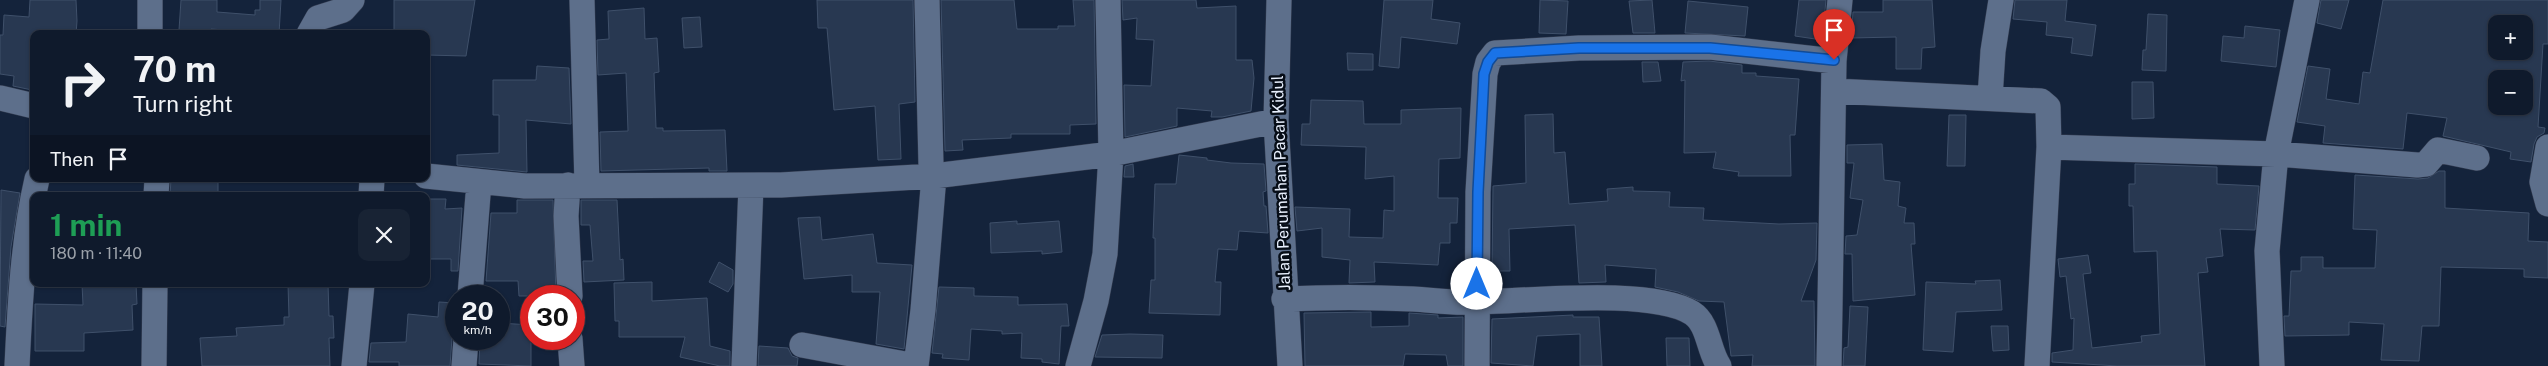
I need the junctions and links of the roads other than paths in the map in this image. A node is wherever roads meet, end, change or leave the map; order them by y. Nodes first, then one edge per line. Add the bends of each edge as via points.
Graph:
1 (150, 0) edge
2 (352, 0) edge
3 (582, 0) edge
4 (927, 0) edge
5 (1108, 0) edge
6 (1279, 0) edge
7 (1840, 0) edge
8 (2001, 0) edge
9 (2307, 0) edge
10 (150, 30) edge
11 (311, 30) edge
12 (1834, 60) junction
13 (1834, 91) junction
14 (0, 98) edge
15 (1990, 98) junction
16 (30, 105) edge
17 (1276, 121) junction
18 (2049, 147) junction
19 (2548, 147) edge
20 (1111, 154) junction
21 (2276, 154) junction
22 (2477, 158) dead end
23 (430, 176) edge
24 (934, 176) junction
25 (479, 182) junction
26 (577, 185) junction
27 (751, 186) junction
28 (2548, 204) edge
29 (30, 209) edge
30 (471, 285) edge
31 (569, 285) edge
32 (155, 287) edge
33 (362, 287) edge
34 (1284, 299) junction
35 (1477, 302) junction
36 (802, 345) dead end
37 (465, 350) edge
38 (571, 350) edge
39 (12, 353) edge
40 (154, 366) edge
41 (354, 366) edge
42 (464, 366) edge
43 (572, 366) edge
44 (744, 366) edge
45 (916, 366) edge
46 (1078, 366) edge
47 (1290, 366) edge
48 (1477, 366) edge
49 (1719, 366) edge
50 (1829, 366) edge
51 (2037, 366) edge
52 (2272, 366) edge

1 - 10 street
2 - 11 street via 343,10 318,18
3 - 26 street
4 - 24 street via 931,165
5 - 20 street
6 - 17 street, Jalan Perumahan Pacar Kidul
7 - 12 street
8 - 15 street
9 - 21 street
12 - 13 street
12 - 35 street via 1710,48 1579,48 1495,53 1484,74
13 - 15 street
13 - 50 street
14 - 16 street
15 - 18 street via 2041,101 2045,104
17 - 20 street
17 - 34 street, Jalan Perumahan Pacar Kidul
18 - 21 street
18 - 51 street
19 - 28 street via 2542,182
20 - 24 street
20 - 46 street via 1105,254
21 - 22 street via 2417,165 2426,164 2438,150
21 - 52 street via 2267,251
23 - 25 street
24 - 27 street
24 - 45 street
25 - 26 street via 525,186
25 - 30 street
26 - 27 street
26 - 31 street via 566,216
27 - 44 street
29 - 39 street
32 - 40 street
33 - 41 street
34 - 35 street via 1321,297
34 - 47 street, Jalan Perumahan Pacar Kidul
35 - 48 street
35 - 49 street via 1606,298 1676,306 1693,314 1706,330
36 - 45 street
37 - 42 street
38 - 43 street

